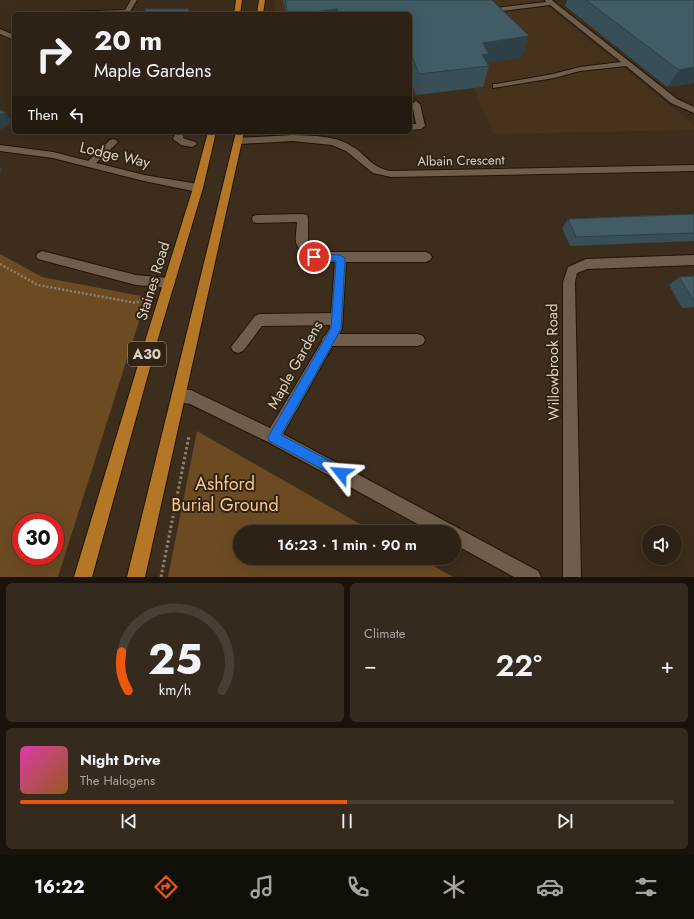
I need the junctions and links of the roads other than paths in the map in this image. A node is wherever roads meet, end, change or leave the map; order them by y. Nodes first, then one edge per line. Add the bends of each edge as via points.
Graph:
1 (134, 0) edge
2 (239, 0) edge
3 (262, 0) edge
4 (550, 2) edge
5 (482, 11) edge
6 (127, 12) edge
7 (237, 12) edge
8 (260, 12) edge
9 (0, 31) edge
10 (12, 37) edge
11 (628, 64) junction
12 (496, 86) dead end
13 (416, 104) dead end
14 (694, 110) edge
15 (412, 127) edge
16 (179, 134) edge
17 (212, 134) edge
18 (335, 134) edge
19 (239, 137) edge
20 (328, 140) junction
21 (113, 142) dead end
22 (192, 144) dead end
23 (0, 148) edge
24 (90, 164) junction
25 (694, 168) edge
26 (198, 188) junction
27 (257, 218) dead end
28 (42, 256) dead end
29 (426, 257) dead end
30 (340, 258) junction
31 (694, 260) edge
32 (169, 283) junction
33 (337, 319) junction
34 (328, 340) junction
35 (418, 340) dead end
36 (238, 347) dead end
37 (179, 396) junction
38 (273, 437) junction
39 (436, 525) edge
40 (461, 539) edge
41 (83, 577) edge
42 (136, 577) edge
43 (532, 577) edge
44 (572, 577) edge

1 - 6 street
2 - 7 highway
3 - 8 highway
4 - 5 street
4 - 11 street
9 - 10 street
11 - 12 street
11 - 14 street via 674,101
13 - 15 street via 421,126
16 - 22 street via 180,141
17 - 26 highway, Staines Road / A30
18 - 20 street
19 - 20 street, Albain Crescent
19 - 37 highway, A30
20 - 25 street, Albain Crescent via 346,146 377,172 391,174
21 - 24 street
23 - 24 street, Lodge Way
24 - 26 street, Lodge Way
26 - 32 highway, Staines Road / A30
27 - 30 street via 303,218 302,243 314,257
28 - 32 street via 136,280
29 - 30 street
30 - 33 street, Maple Gardens
31 - 44 street, Willowbrook Road via 586,264 572,270 569,282
32 - 41 highway, Staines Road / A30
33 - 34 street, Maple Gardens via 336,329
33 - 36 street via 259,320
34 - 35 street
34 - 38 street, Maple Gardens
37 - 38 street via 191,397
37 - 42 highway, A30
38 - 39 street
40 - 43 street

